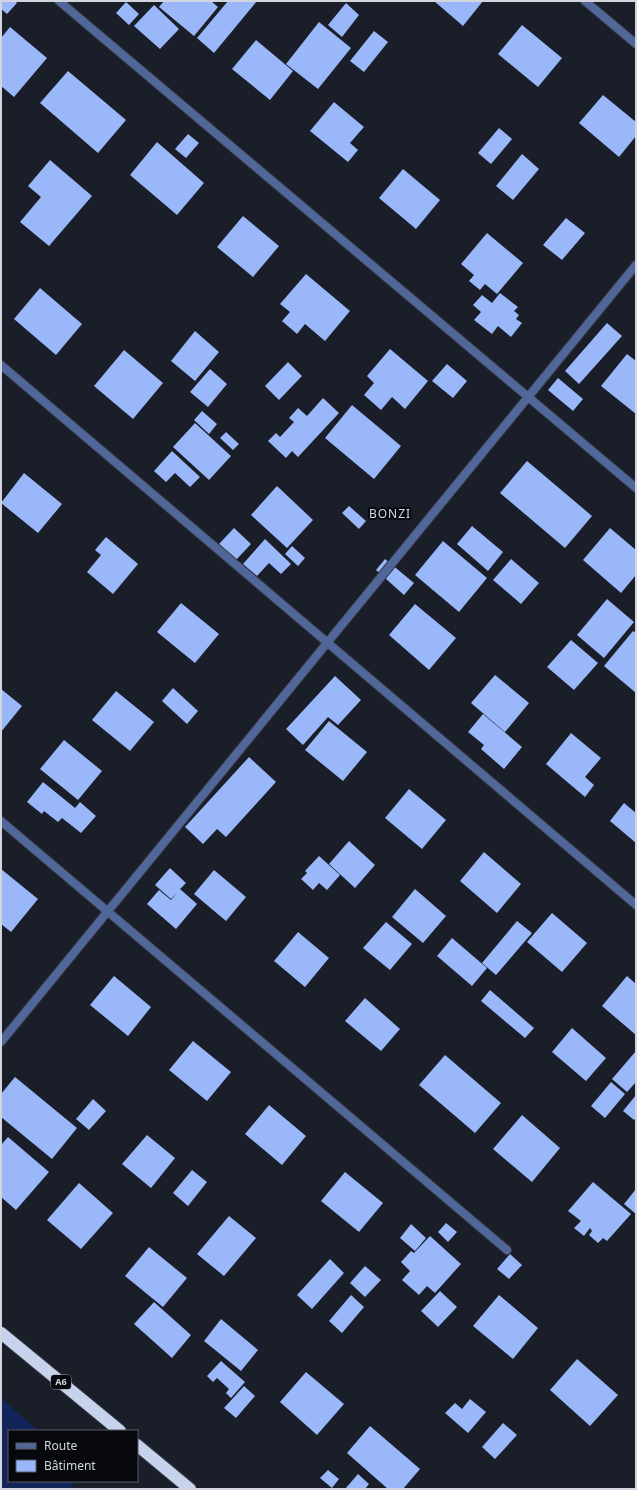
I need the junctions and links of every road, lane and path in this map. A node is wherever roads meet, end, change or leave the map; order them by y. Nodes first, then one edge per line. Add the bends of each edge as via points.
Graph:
1 (59, 1) edge
2 (585, 1) edge
3 (636, 44) edge
4 (636, 265) edge
5 (1, 365) edge
6 (528, 397) junction
7 (636, 488) edge
8 (327, 643) junction
9 (1, 821) edge
10 (636, 906) edge
11 (108, 912) junction
12 (1, 1042) edge
13 (507, 1250) dead end
14 (1, 1333) edge
15 (119, 1430) edge
16 (138, 1446) edge
17 (190, 1489) edge

1 - 6 street
2 - 3 street
4 - 6 street
5 - 8 street
6 - 7 street
6 - 8 street
8 - 10 street
8 - 11 street
9 - 11 street
11 - 12 street
11 - 13 street
14 - 15 highway, A6
16 - 17 highway

